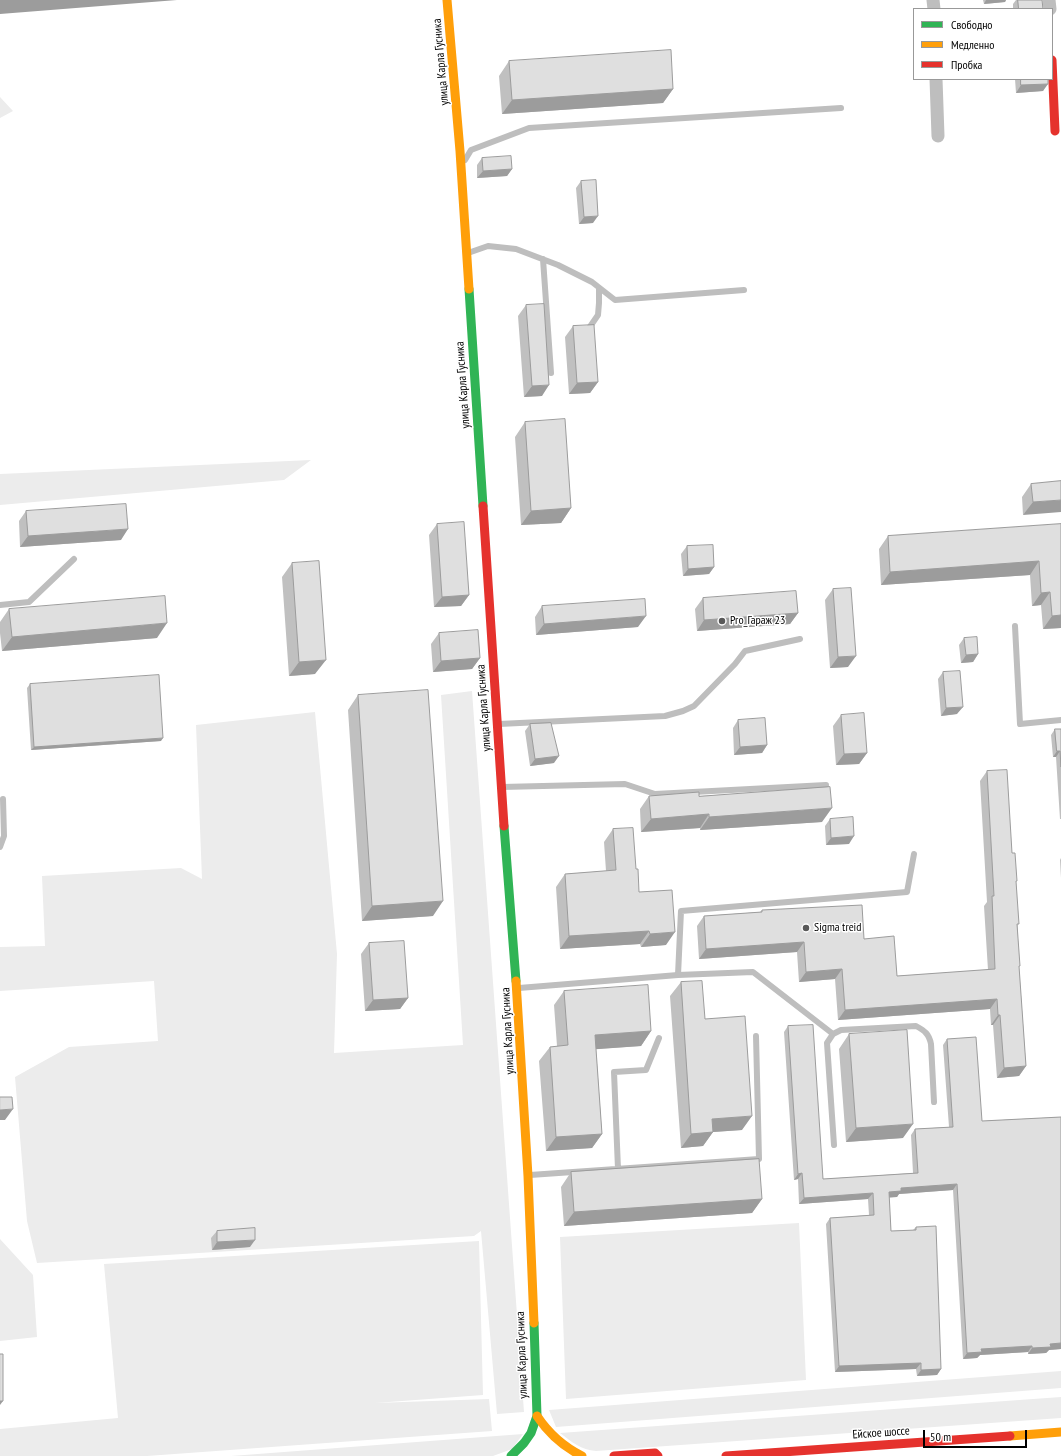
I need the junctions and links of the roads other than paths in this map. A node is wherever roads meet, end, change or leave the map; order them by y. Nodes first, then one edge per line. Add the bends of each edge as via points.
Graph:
1 (447, 0) edge
2 (936, 80) edge
3 (1053, 80) edge
4 (841, 108) dead end
5 (1055, 131) dead end
6 (938, 136) dead end
7 (462, 165) junction
8 (467, 253) junction
9 (543, 259) junction
10 (599, 288) junction
11 (744, 290) dead end
12 (587, 331) edge
13 (550, 373) edge
14 (74, 559) dead end
15 (0, 605) edge
16 (1015, 626) dead end
17 (800, 639) dead end
18 (1061, 720) edge
19 (497, 724) junction
20 (826, 785) dead end
21 (502, 786) junction
22 (4, 799) dead end
23 (0, 847) edge
24 (914, 854) dead end
25 (678, 975) junction
26 (517, 988) junction
27 (833, 1034) junction
28 (756, 1036) dead end
29 (659, 1038) dead end
30 (934, 1102) dead end
31 (834, 1145) dead end
32 (618, 1169) junction
33 (528, 1176) junction
34 (537, 1416) junction
35 (1061, 1432) edge
36 (511, 1456) edge
37 (582, 1456) edge
38 (614, 1456) edge
39 (658, 1456) edge
40 (726, 1456) edge

1 - 7 street, улица Карла Гусника
2 - 6 street
3 - 5 street
4 - 7 lane via 529,128 471,150
7 - 8 street, улица Карла Гусника
8 - 9 lane via 488,246 516,249
8 - 19 street, улица Карла Гусника
9 - 10 lane via 592,282
9 - 13 lane
10 - 11 lane via 615,300
10 - 12 lane via 598,315
14 - 15 lane via 29,602
16 - 18 lane via 1020,724
17 - 19 lane via 745,651 694,706 683,711 665,716
19 - 21 street, улица Карла Гусника
20 - 21 lane via 655,794 625,784
21 - 26 street, улица Карла Гусника
22 - 23 lane via 4,836
24 - 25 lane via 906,892 681,911
25 - 26 lane
25 - 27 lane via 753,972
26 - 33 street, улица Карла Гусника
27 - 30 lane via 841,1030 916,1026 924,1030 929,1035 931,1044
27 - 31 lane via 827,1042
28 - 32 lane via 759,1159
29 - 32 lane via 646,1070 614,1072
32 - 33 lane
33 - 34 street, улица Карла Гусника
34 - 36 street via 532,1432 519,1451
34 - 37 street via 546,1431 557,1442
35 - 40 street, Ейское шоссе
38 - 39 street via 655,1453

